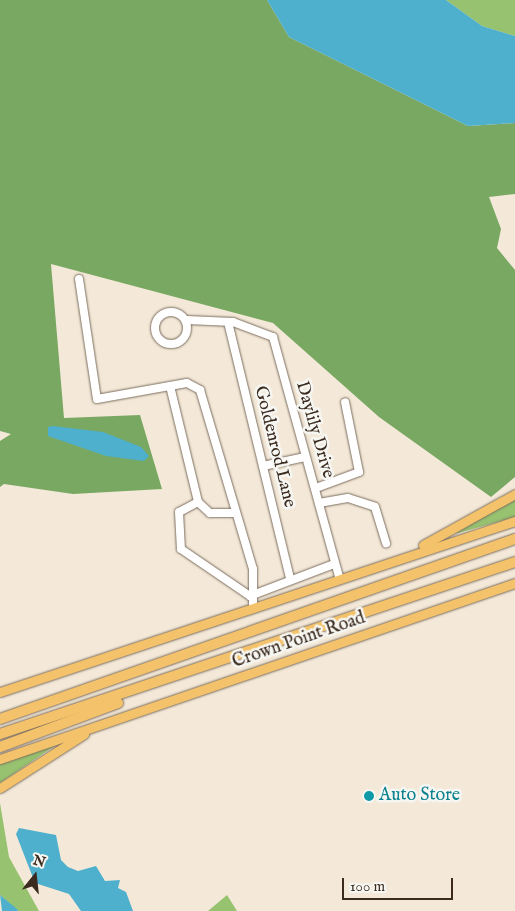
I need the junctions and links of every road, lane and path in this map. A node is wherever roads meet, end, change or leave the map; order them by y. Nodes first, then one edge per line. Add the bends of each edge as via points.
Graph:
1 (79, 279) dead end
2 (187, 320) junction
3 (228, 322) junction
4 (170, 386) junction
5 (345, 402) dead end
6 (305, 458) junction
7 (263, 466) junction
8 (316, 488) junction
9 (515, 494) edge
10 (198, 502) junction
11 (319, 503) junction
12 (235, 513) junction
13 (515, 521) edge
14 (515, 539) edge
15 (386, 543) dead end
16 (400, 556) junction
17 (515, 562) edge
18 (334, 564) junction
19 (338, 577) junction
20 (290, 579) junction
21 (515, 583) edge
22 (250, 596) junction
23 (253, 607) junction
24 (163, 682) junction
25 (0, 692) edge
26 (0, 719) edge
27 (93, 728) junction
28 (0, 734) edge
29 (0, 747) edge
30 (0, 759) edge
31 (0, 788) edge

1 - 4 street via 86,306 97,399
2 - 2 street via 179,343 160,342 156,336 158,317 180,313
2 - 3 street
3 - 6 street, Daylily Drive via 273,337
3 - 7 street, Goldenrod Lane
4 - 10 street
4 - 12 street via 195,384 200,390
5 - 8 street via 359,472
6 - 7 street
6 - 8 street, Daylily Drive
7 - 20 street, Goldenrod Lane
8 - 11 street, Daylily Drive
9 - 16 main road
10 - 12 street via 210,513
10 - 22 street via 179,512 181,549
11 - 15 street via 348,498 375,507
11 - 18 street, Daylily Drive
12 - 22 street via 253,569
13 - 16 main road
14 - 26 highway
16 - 19 main road
17 - 24 highway
18 - 19 street, Daylily Drive
18 - 20 street
19 - 23 main road
20 - 22 street
21 - 27 main road, Crown Point Road
22 - 23 street
23 - 25 main road
24 - 28 highway
24 - 29 highway via 148,694
27 - 30 main road, Crown Point Road
27 - 31 main road, Crown Point Road

